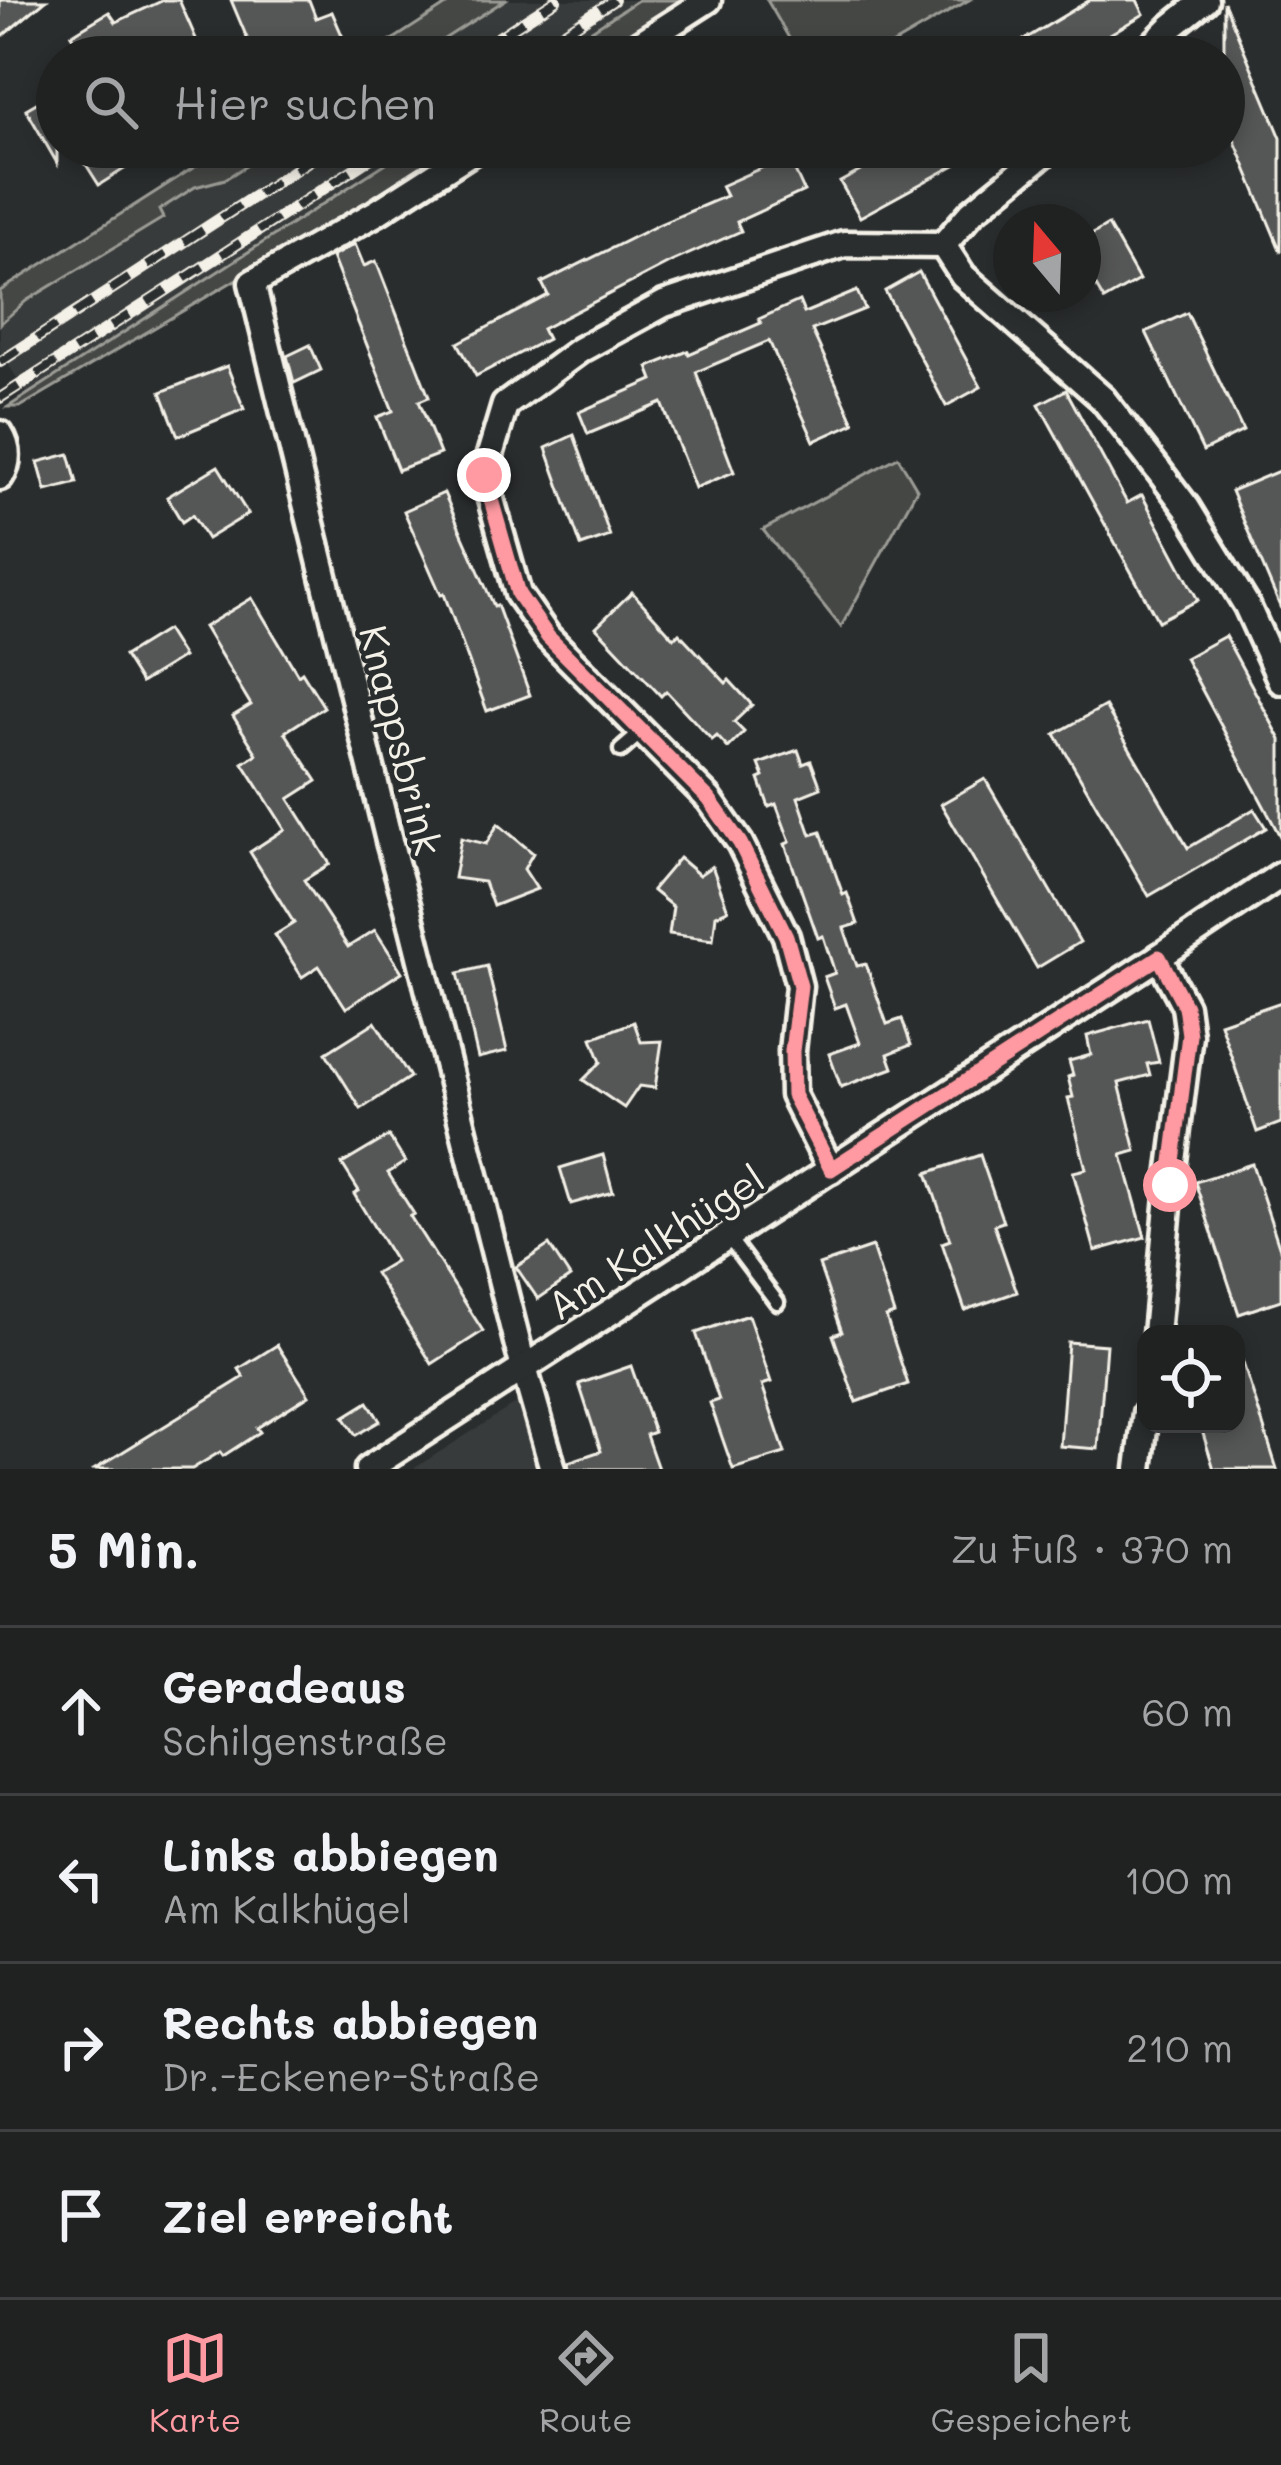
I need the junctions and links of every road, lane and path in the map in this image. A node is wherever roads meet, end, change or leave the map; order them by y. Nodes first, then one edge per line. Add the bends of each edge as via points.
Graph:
1 (708, 0) edge
2 (1205, 0) edge
3 (652, 36) edge
4 (1162, 36) edge
5 (446, 168) edge
6 (1026, 168) edge
7 (943, 245) junction
8 (0, 434) edge
9 (0, 477) edge
10 (1281, 681) edge
11 (643, 731) junction
12 (621, 750) dead end
13 (1281, 875) edge
14 (1159, 957) junction
15 (831, 1169) junction
16 (728, 1237) junction
17 (777, 1302) dead end
18 (1157, 1325) edge
19 (525, 1369) junction
20 (1144, 1433) edge
21 (368, 1469) edge
22 (553, 1469) edge
23 (1139, 1469) edge

1 - 3 street
2 - 4 street
5 - 19 street, Knappsbrink via 253,283
6 - 7 street
7 - 10 street via 963,276 1103,399 1159,471 1247,605
7 - 11 street via 844,244 664,304 580,350 505,405 484,475 518,594 548,637
8 - 9 street via 7,467
11 - 12 lane
11 - 15 street via 740,843 786,936 800,986 793,1095
13 - 14 street, Am Kalkhügel
14 - 15 street, Am Kalkhügel
14 - 18 street via 1185,1006 1189,1035
15 - 16 street, Am Kalkhügel
16 - 17 lane
16 - 19 street, Am Kalkhügel
19 - 21 street, Am Kalkhügel
19 - 22 street, Knappsbrink
20 - 23 street

